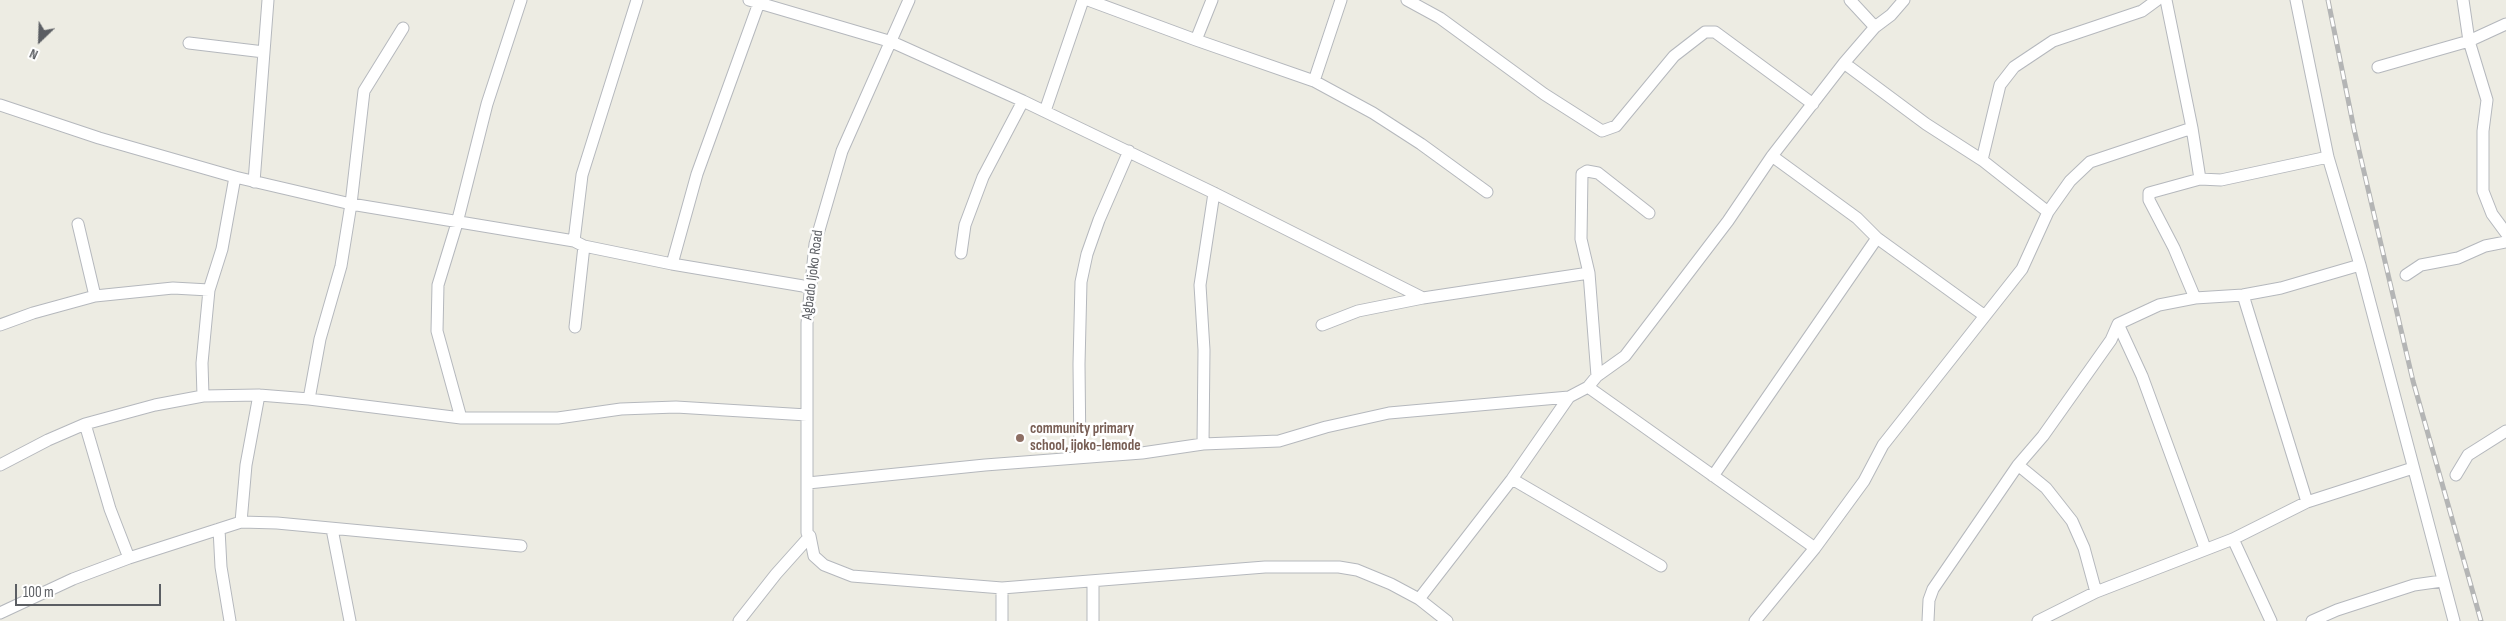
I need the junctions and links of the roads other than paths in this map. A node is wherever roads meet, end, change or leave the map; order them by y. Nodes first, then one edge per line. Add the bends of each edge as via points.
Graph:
1 (268, 0) edge
2 (521, 0) edge
3 (636, 0) edge
4 (909, 0) edge
5 (1083, 0) edge
6 (1088, 0) edge
7 (1212, 0) edge
8 (1341, 0) edge
9 (1407, 0) edge
10 (1850, 0) edge
11 (1904, 0) edge
12 (2157, 0) edge
13 (2166, 0) edge
14 (2296, 0) edge
15 (2463, 0) edge
16 (756, 1) edge
17 (2506, 24) edge
18 (1875, 27) junction
19 (402, 28) dead end
20 (1196, 40) junction
21 (2469, 41) junction
22 (892, 42) junction
23 (189, 43) dead end
24 (264, 52) junction
25 (1844, 63) junction
26 (2378, 67) dead end
27 (1314, 81) junction
28 (1023, 101) junction
29 (1813, 104) junction
30 (0, 105) edge
31 (1044, 111) junction
32 (2192, 128) junction
33 (1128, 151) junction
34 (1772, 156) junction
35 (2328, 157) junction
36 (1982, 160) junction
37 (235, 177) junction
38 (2200, 180) junction
39 (254, 182) junction
40 (1214, 192) junction
41 (1487, 192) dead end
42 (351, 204) junction
43 (2048, 212) junction
44 (1649, 214) dead end
45 (457, 223) junction
46 (78, 224) dead end
47 (2506, 233) edge
48 (1877, 238) junction
49 (2506, 242) edge
50 (579, 244) junction
51 (961, 253) dead end
52 (672, 264) junction
53 (2360, 266) junction
54 (1589, 274) junction
55 (2406, 275) dead end
56 (809, 286) junction
57 (209, 290) junction
58 (2243, 295) junction
59 (95, 296) junction
60 (1423, 298) junction
61 (2195, 298) junction
62 (1985, 316) junction
63 (2118, 324) junction
64 (0, 325) edge
65 (1322, 325) dead end
66 (575, 327) dead end
67 (1597, 376) junction
68 (1588, 388) junction
69 (259, 395) junction
70 (203, 396) junction
71 (1569, 397) junction
72 (309, 399) junction
73 (807, 415) junction
74 (461, 418) junction
75 (85, 424) junction
76 (2506, 431) edge
77 (1203, 444) junction
78 (1080, 458) junction
79 (0, 465) edge
80 (2018, 465) junction
81 (2413, 468) junction
82 (2456, 475) dead end
83 (1713, 476) junction
84 (1512, 480) junction
85 (808, 483) junction
86 (2307, 502) junction
87 (241, 522) junction
88 (219, 529) junction
89 (332, 529) junction
90 (810, 536) junction
91 (2233, 538) junction
92 (521, 546) dead end
93 (1814, 548) junction
94 (2205, 548) junction
95 (129, 558) junction
96 (1661, 566) dead end
97 (1093, 581) junction
98 (2442, 581) junction
99 (1002, 588) junction
100 (2096, 592) junction
101 (1419, 599) junction
102 (0, 613) edge
103 (230, 621) edge
104 (350, 621) edge
105 (739, 621) edge
106 (1002, 621) edge
107 (1092, 621) edge
108 (1447, 621) edge
109 (1755, 621) edge
110 (1928, 621) edge
111 (2038, 621) edge
112 (2271, 621) edge
113 (2312, 621) edge
114 (2454, 621) edge

1 - 24 street
2 - 45 street via 487,104
3 - 50 street via 582,175
4 - 22 street, Agbado Ijoko Road
5 - 31 street
6 - 20 street
7 - 20 street
8 - 27 street
9 - 29 street via 1440,18 1544,94 1602,131 1616,126 1674,56 1705,32 1715,32
10 - 18 street
11 - 18 street
12 - 36 street via 2142,11 2053,41 2014,67 2000,85
13 - 32 street
14 - 35 street
15 - 21 street
16 - 22 street
16 - 52 street via 698,174
17 - 21 street
18 - 25 street
19 - 42 street via 364,91
20 - 27 street
21 - 26 street
21 - 47 street via 2487,100 2482,131 2483,191 2492,214
22 - 28 street
22 - 56 street, Agbado Ijoko Road via 842,151 815,244
23 - 24 street
24 - 39 street
25 - 29 street
25 - 36 street via 1926,124
27 - 41 street via 1373,113
28 - 31 street
28 - 51 street via 983,177 965,225
29 - 34 street
30 - 37 street via 99,138
31 - 33 street
32 - 38 street
32 - 43 street via 2090,162 2070,181
33 - 40 street
33 - 78 street via 1099,220 1081,282
34 - 48 street via 1857,218
34 - 67 street via 1650,326 1625,356
35 - 38 street via 2221,180
35 - 53 street
36 - 43 street
37 - 39 street
37 - 57 street via 222,249
38 - 61 street via 2154,190 2149,200
39 - 42 street
40 - 60 street
40 - 77 street via 1200,285 1204,350
42 - 45 street
42 - 72 street via 341,266 320,339
43 - 62 street via 2022,269
44 - 54 street via 1598,173 1582,174 1581,239
45 - 50 street
45 - 74 street via 438,285 436,309 438,331
46 - 59 street
48 - 62 street
48 - 83 street
49 - 55 street via 2485,246 2458,258 2421,265
50 - 52 street
50 - 66 street
52 - 56 street
53 - 58 street
53 - 81 street
54 - 60 street
54 - 67 street
56 - 73 street, Agbado Ijoko Road
57 - 59 street via 173,288
57 - 70 street via 202,363
58 - 61 street
58 - 86 street
59 - 64 street via 60,304
60 - 65 street via 1358,311
61 - 63 street via 2149,308
62 - 93 street via 1883,445 1864,481
63 - 80 street via 2043,436
63 - 94 street via 2142,376
67 - 68 street
68 - 71 street
68 - 83 street
69 - 70 street
69 - 72 street
69 - 87 street via 246,465
70 - 75 street
71 - 77 street via 1389,413 1279,441
71 - 84 street
72 - 74 street
73 - 74 street via 676,407 621,409 558,418
73 - 85 street, Agbado Ijoko Road
75 - 79 street
75 - 95 street via 110,509
76 - 82 street via 2468,455
77 - 78 street
78 - 85 street
80 - 100 street via 2046,488 2072,521 2084,548
80 - 110 street via 1933,589
81 - 86 street
81 - 98 street
83 - 93 street
84 - 96 street
84 - 101 street
85 - 90 street, Agbado Ijoko Road via 807,533
86 - 91 street
87 - 88 street
87 - 89 street
88 - 95 street
88 - 103 street via 221,568
89 - 92 street
89 - 104 street
90 - 99 street, Agbado Ijoko Road via 814,556 824,565 852,576
90 - 105 street
91 - 94 street
91 - 112 street
93 - 109 street
94 - 100 street
95 - 102 street via 73,579
97 - 99 street
97 - 101 street via 1266,567 1339,567 1373,576
97 - 107 street
98 - 113 street via 2414,586
98 - 114 street
99 - 106 street
100 - 111 street
101 - 108 street

